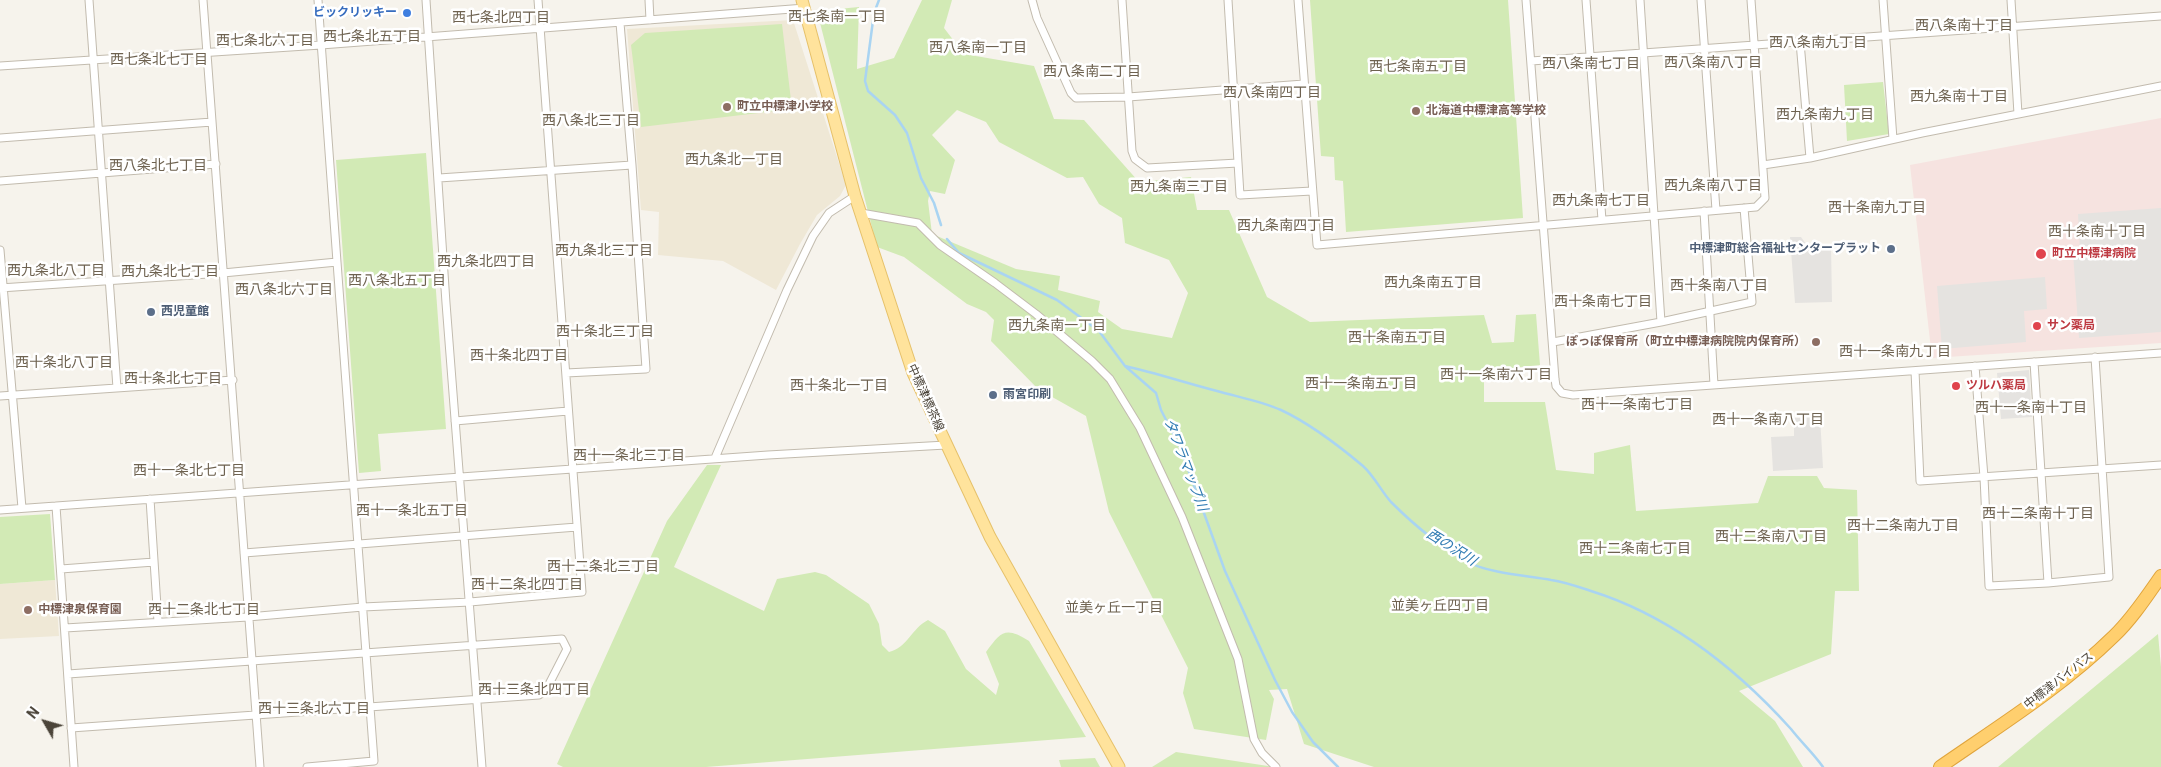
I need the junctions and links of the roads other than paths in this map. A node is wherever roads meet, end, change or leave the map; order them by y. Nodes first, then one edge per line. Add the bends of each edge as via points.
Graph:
1 (89, 0) edge
2 (203, 0) edge
3 (318, 0) edge
4 (426, 0) edge
5 (538, 0) edge
6 (649, 0) edge
7 (1032, 0) edge
8 (1122, 0) edge
9 (1228, 0) edge
10 (1298, 0) edge
11 (1526, 0) edge
12 (1586, 0) edge
13 (1640, 0) edge
14 (1700, 0) edge
15 (1751, 0) edge
16 (1883, 0) edge
17 (2011, 0) edge
18 (804, 4) edge
19 (2161, 16) edge
20 (650, 20) junction
21 (620, 23) junction
22 (2013, 26) junction
23 (540, 28) junction
24 (429, 36) junction
25 (1885, 36) junction
26 (1800, 42) junction
27 (320, 45) junction
28 (1753, 45) junction
29 (1704, 49) junction
30 (207, 52) junction
31 (1644, 53) junction
32 (1590, 57) junction
33 (94, 60) junction
34 (1531, 62) junction
35 (0, 66) edge
36 (1304, 84) junction
37 (2161, 86) edge
38 (1233, 88) junction
39 (1128, 97) junction
40 (2018, 114) junction
41 (212, 122) junction
42 (99, 130) junction
43 (0, 138) edge
44 (1893, 139) junction
45 (1810, 158) junction
46 (1238, 163) junction
47 (216, 164) junction
48 (632, 165) junction
49 (1763, 165) junction
50 (552, 171) junction
51 (102, 174) junction
52 (439, 178) junction
53 (0, 181) edge
54 (1312, 191) junction
55 (855, 196) junction
56 (1744, 208) junction
57 (1716, 210) junction
58 (1704, 212) junction
59 (861, 213) junction
60 (1654, 216) junction
61 (1602, 220) junction
62 (1543, 226) junction
63 (0, 250) edge
64 (337, 262) junction
65 (223, 273) junction
66 (109, 280) junction
67 (1, 288) edge
68 (1711, 311) junction
69 (1661, 322) junction
70 (1553, 342) junction
71 (2161, 353) edge
72 (2095, 357) junction
73 (2034, 362) junction
74 (1975, 366) junction
75 (1915, 371) junction
76 (566, 373) junction
77 (233, 380) junction
78 (1714, 385) junction
79 (117, 388) junction
80 (11, 395) junction
81 (0, 396) edge
82 (568, 411) junction
83 (456, 421) junction
84 (946, 444) junction
85 (715, 458) junction
86 (2161, 465) edge
87 (572, 469) junction
88 (2102, 469) junction
89 (2041, 473) junction
90 (460, 477) junction
91 (1984, 478) junction
92 (352, 484) junction
93 (241, 492) junction
94 (150, 498) junction
95 (56, 506) junction
96 (22, 508) junction
97 (0, 510) edge
98 (577, 527) junction
99 (464, 536) junction
100 (358, 542) junction
101 (244, 553) junction
102 (154, 562) junction
103 (61, 569) junction
104 (2161, 576) edge
105 (2048, 583) junction
106 (470, 602) junction
107 (363, 607) junction
108 (248, 617) junction
109 (158, 622) junction
110 (64, 628) junction
111 (474, 646) junction
112 (366, 652) junction
113 (252, 660) junction
114 (68, 674) junction
115 (477, 698) junction
116 (370, 706) junction
117 (256, 714) junction
118 (71, 728) junction
119 (74, 767) edge
120 (260, 767) edge
121 (306, 767) edge
122 (482, 767) edge
123 (1119, 767) edge
124 (1276, 767) edge
125 (1940, 767) edge

1 - 33 street
2 - 30 street
3 - 27 street
4 - 24 street
5 - 23 street
6 - 20 street
7 - 39 street via 1071,93 1076,98
8 - 39 street
9 - 38 street
10 - 36 street
11 - 34 street
12 - 32 street
13 - 31 street
14 - 29 street
15 - 28 street
16 - 25 street
17 - 22 street
18 - 20 street
18 - 55 main road, 中標津標茶線
19 - 22 street
20 - 21 street
21 - 23 street
21 - 48 street
22 - 25 street
22 - 40 street
23 - 24 street
23 - 50 street
24 - 27 street
24 - 52 street
25 - 26 street
25 - 44 street
26 - 28 street
26 - 45 street
27 - 30 street
27 - 64 street
28 - 29 street
28 - 49 street
29 - 31 street
29 - 57 street
30 - 33 street
30 - 41 street
31 - 32 street
31 - 60 street
32 - 34 street
32 - 61 street
33 - 35 street
33 - 42 street
34 - 62 street
36 - 38 street
36 - 54 street
37 - 40 street
38 - 39 street
38 - 46 street
39 - 46 street via 1132,151 1141,165 1147,168
40 - 44 street
41 - 42 street
41 - 47 street
42 - 43 street
42 - 51 street
44 - 45 street
45 - 49 street
46 - 54 street via 1240,195
47 - 51 street
47 - 65 street
48 - 50 street
48 - 76 street via 646,369
49 - 56 street via 1765,198 1756,207
50 - 52 street
50 - 76 street
51 - 53 street
51 - 66 street
52 - 83 street
54 - 62 street via 1317,245
55 - 59 main road, 中標津標茶線
55 - 85 street via 830,213 813,236
56 - 57 street
56 - 68 street via 1752,302
57 - 58 street
58 - 60 street
58 - 68 street
59 - 84 main road, 中標津標茶線 via 913,373
59 - 124 street via 918,223 946,249 1036,314 1110,379 1140,428 1182,517 1238,659 1254,739
60 - 61 street
60 - 69 street
61 - 62 street
62 - 70 street
63 - 67 street
64 - 65 street
64 - 92 street
65 - 66 street
65 - 77 street
66 - 67 street
66 - 79 street
67 - 80 street
68 - 69 street
68 - 78 street
69 - 70 street
70 - 78 street via 1556,386 1566,395
71 - 72 street
72 - 73 street
72 - 88 street
73 - 74 street
73 - 89 street
74 - 75 street
74 - 91 street
75 - 78 street
75 - 91 street via 1920,481
76 - 82 street
77 - 79 street
77 - 93 street
79 - 80 street
80 - 81 street
80 - 96 street
82 - 83 street
82 - 87 street
83 - 90 street
84 - 85 street
84 - 123 main road, 中標津標茶線 via 990,537
85 - 87 street
86 - 88 street
87 - 90 street
87 - 98 street
88 - 89 street
88 - 105 street via 2110,577
89 - 91 street
89 - 105 street
90 - 92 street
90 - 99 street
91 - 105 street via 1990,586
92 - 93 street
92 - 100 street
93 - 94 street
93 - 101 street
94 - 95 street
94 - 102 street
95 - 96 street
95 - 103 street
96 - 97 street
98 - 99 street
98 - 106 street via 582,592
99 - 100 street
99 - 106 street
100 - 101 street
100 - 107 street
101 - 108 street
102 - 103 street
102 - 109 street
103 - 110 street
104 - 125 highway, 中標津バイパス via 2116,635 2092,656 2032,703
106 - 107 street
106 - 111 street
107 - 108 street
107 - 112 street
108 - 109 street
108 - 113 street
109 - 110 street
110 - 114 street
111 - 112 street
111 - 115 street
111 - 115 street via 562,639 566,649 546,690 539,695
112 - 113 street
112 - 116 street
113 - 114 street
113 - 117 street
114 - 118 street
115 - 116 street
115 - 122 street
116 - 117 street
116 - 121 street via 374,761
117 - 118 street
117 - 120 street
118 - 119 street

